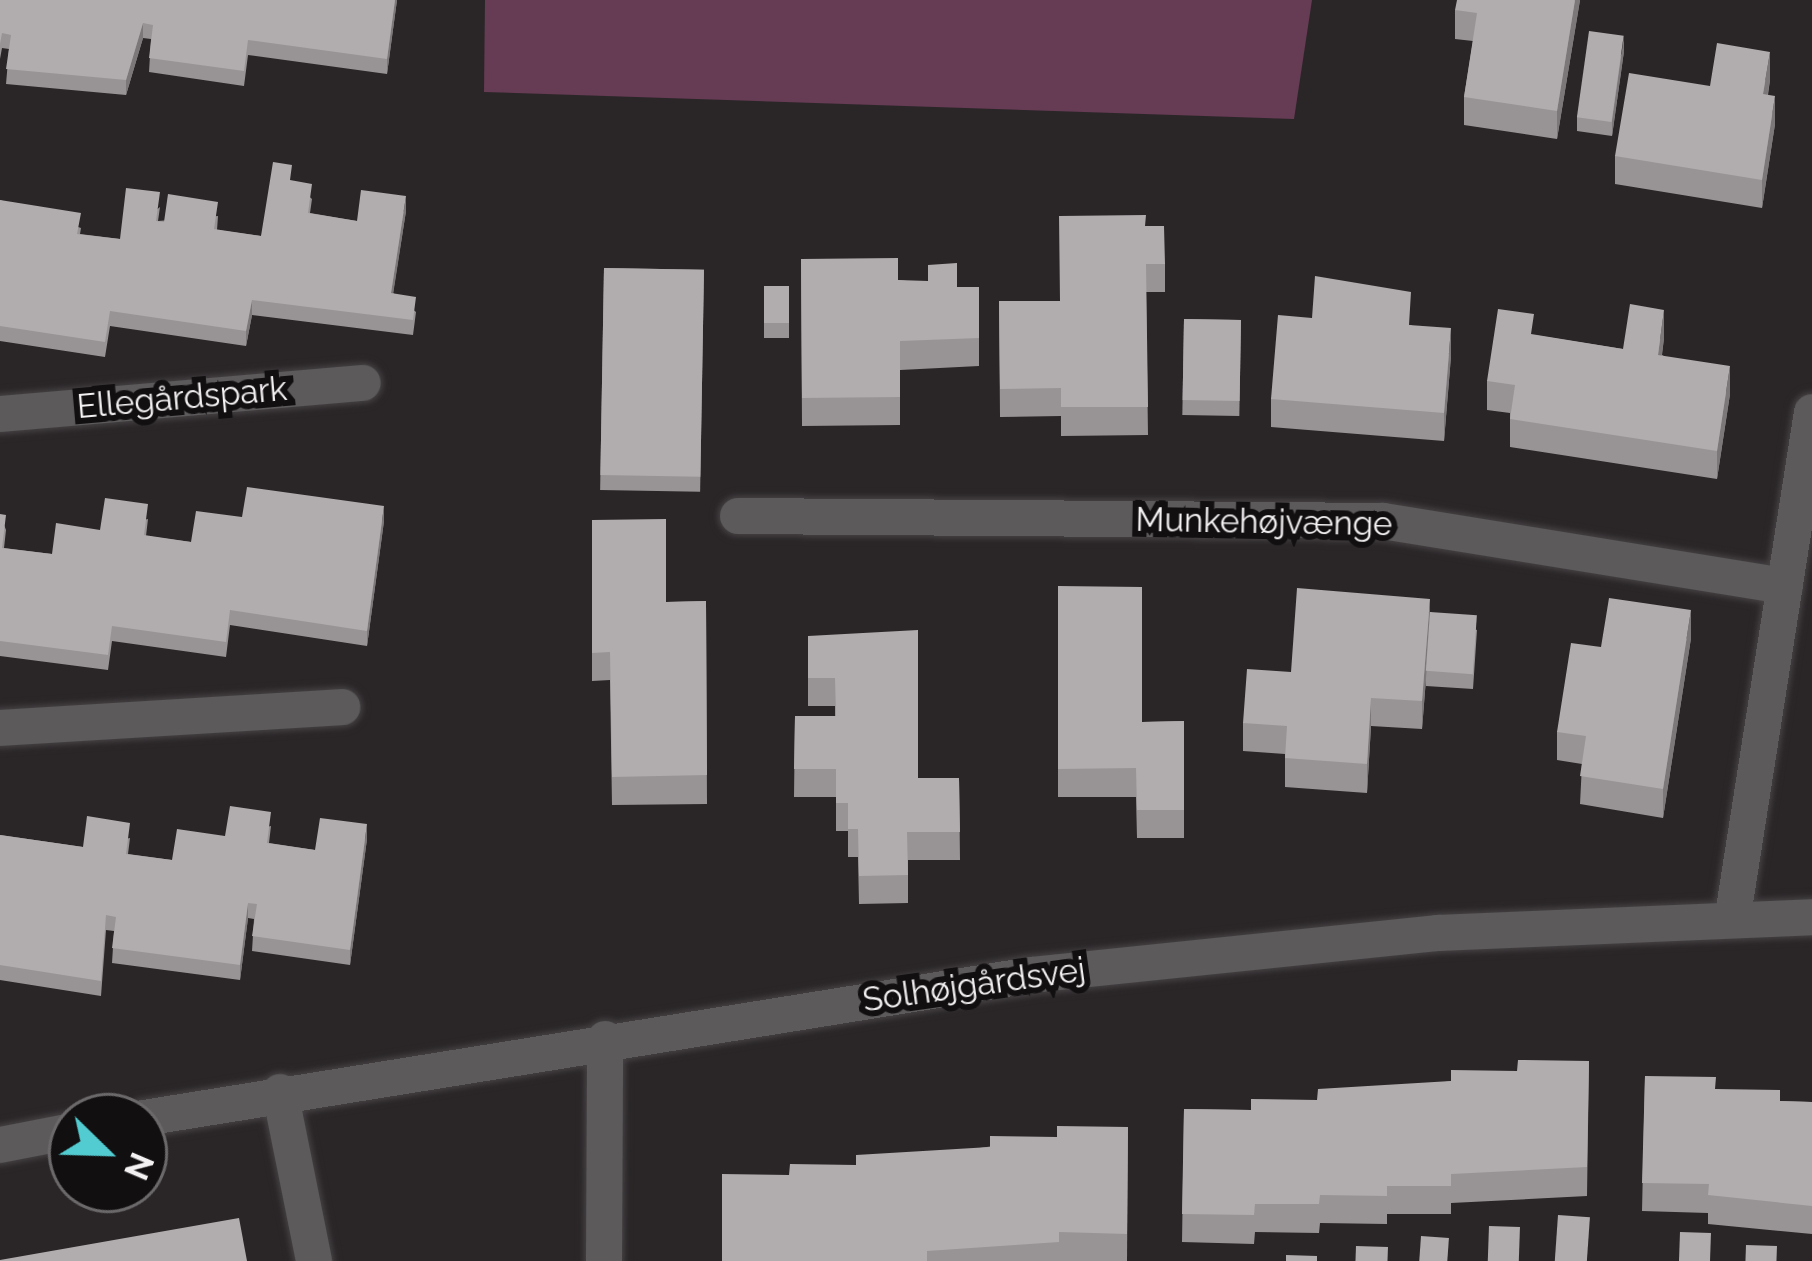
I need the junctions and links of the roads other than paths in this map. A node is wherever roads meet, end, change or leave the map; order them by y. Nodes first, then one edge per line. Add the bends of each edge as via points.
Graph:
1 (363, 383) dead end
2 (1812, 412) edge
3 (0, 414) edge
4 (738, 516) dead end
5 (1785, 586) junction
6 (342, 707) dead end
7 (0, 728) edge
8 (1733, 915) junction
9 (1812, 916) edge
10 (605, 1039) junction
11 (280, 1093) junction
12 (168, 1114) edge
13 (48, 1136) edge
14 (0, 1145) edge
15 (314, 1261) edge
16 (604, 1261) edge

1 - 3 street, Ellegårdspark
2 - 5 street
4 - 5 street, Munkehøjvænge via 1383,521
5 - 8 street
6 - 7 street
8 - 9 street, Solhøjgårdsvej
8 - 10 street, Solhøjgårdsvej via 1438,933 1030,975
10 - 11 street, Solhøjgårdsvej
10 - 16 street
11 - 12 street, Solhøjgårdsvej
11 - 15 street
13 - 14 street

